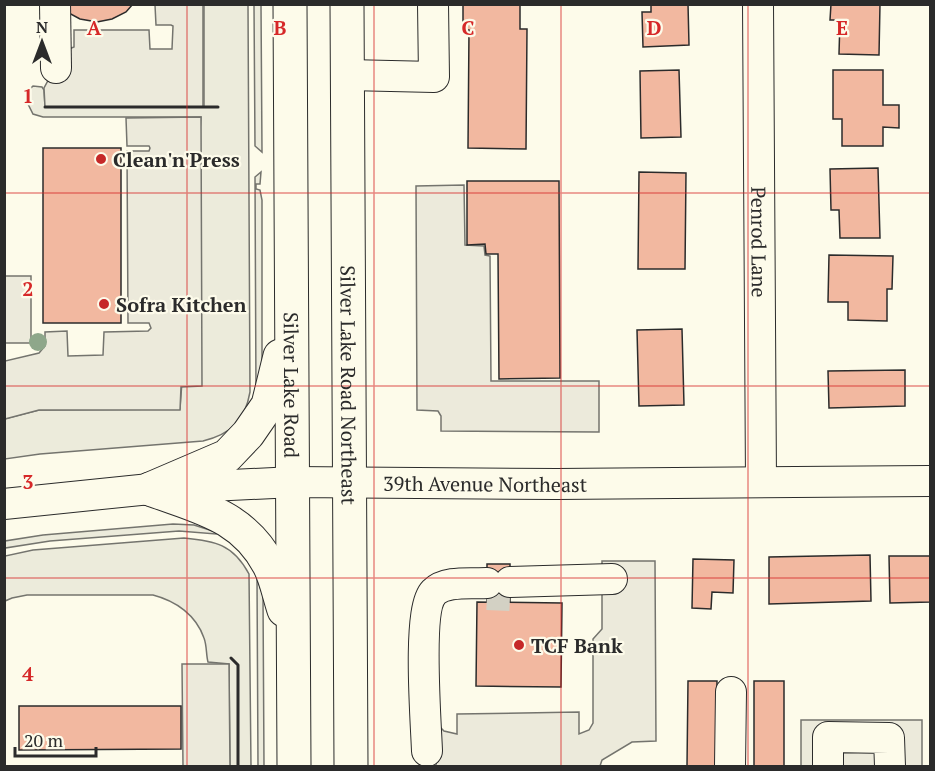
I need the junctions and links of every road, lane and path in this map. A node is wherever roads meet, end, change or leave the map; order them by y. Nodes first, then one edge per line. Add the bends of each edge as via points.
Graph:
1 (37, 4) edge
2 (55, 4) edge
3 (290, 4) edge
4 (347, 4) edge
5 (433, 4) edge
6 (758, 4) edge
7 (348, 75) junction
8 (292, 302) junction
9 (761, 481) junction
10 (930, 481) edge
11 (294, 482) junction
12 (349, 483) junction
13 (150, 489) junction
14 (4, 504) edge
15 (612, 579) dead end
16 (294, 638) junction
17 (731, 692) dead end
18 (427, 752) dead end
19 (294, 766) edge
20 (351, 766) edge
21 (730, 766) edge
22 (828, 766) edge
23 (890, 766) edge

1 - 2 street via 46,67
3 - 8 main road, Silver Lake Road
4 - 7 main road, Silver Lake Road Northeast
5 - 7 street via 434,77
6 - 9 street, Penrod Lane
7 - 12 main road, Silver Lake Road Northeast
8 - 11 main road, Silver Lake Road
8 - 13 main road via 268,405 252,430 227,456
9 - 10 street, 39th Avenue Northeast
9 - 12 street, 39th Avenue Northeast
11 - 12 street, 39th Avenue Northeast
11 - 13 street, 39th Avenue Northeast
11 - 16 main road, Silver Lake Road
12 - 20 main road, Silver Lake Road Northeast
13 - 14 street, 39th Avenue Northeast
13 - 16 main road via 224,517 249,536 269,566
15 - 18 street via 440,588 429,600 424,627
16 - 19 main road, Silver Lake Road
17 - 21 street
22 - 23 street via 828,737 889,738

